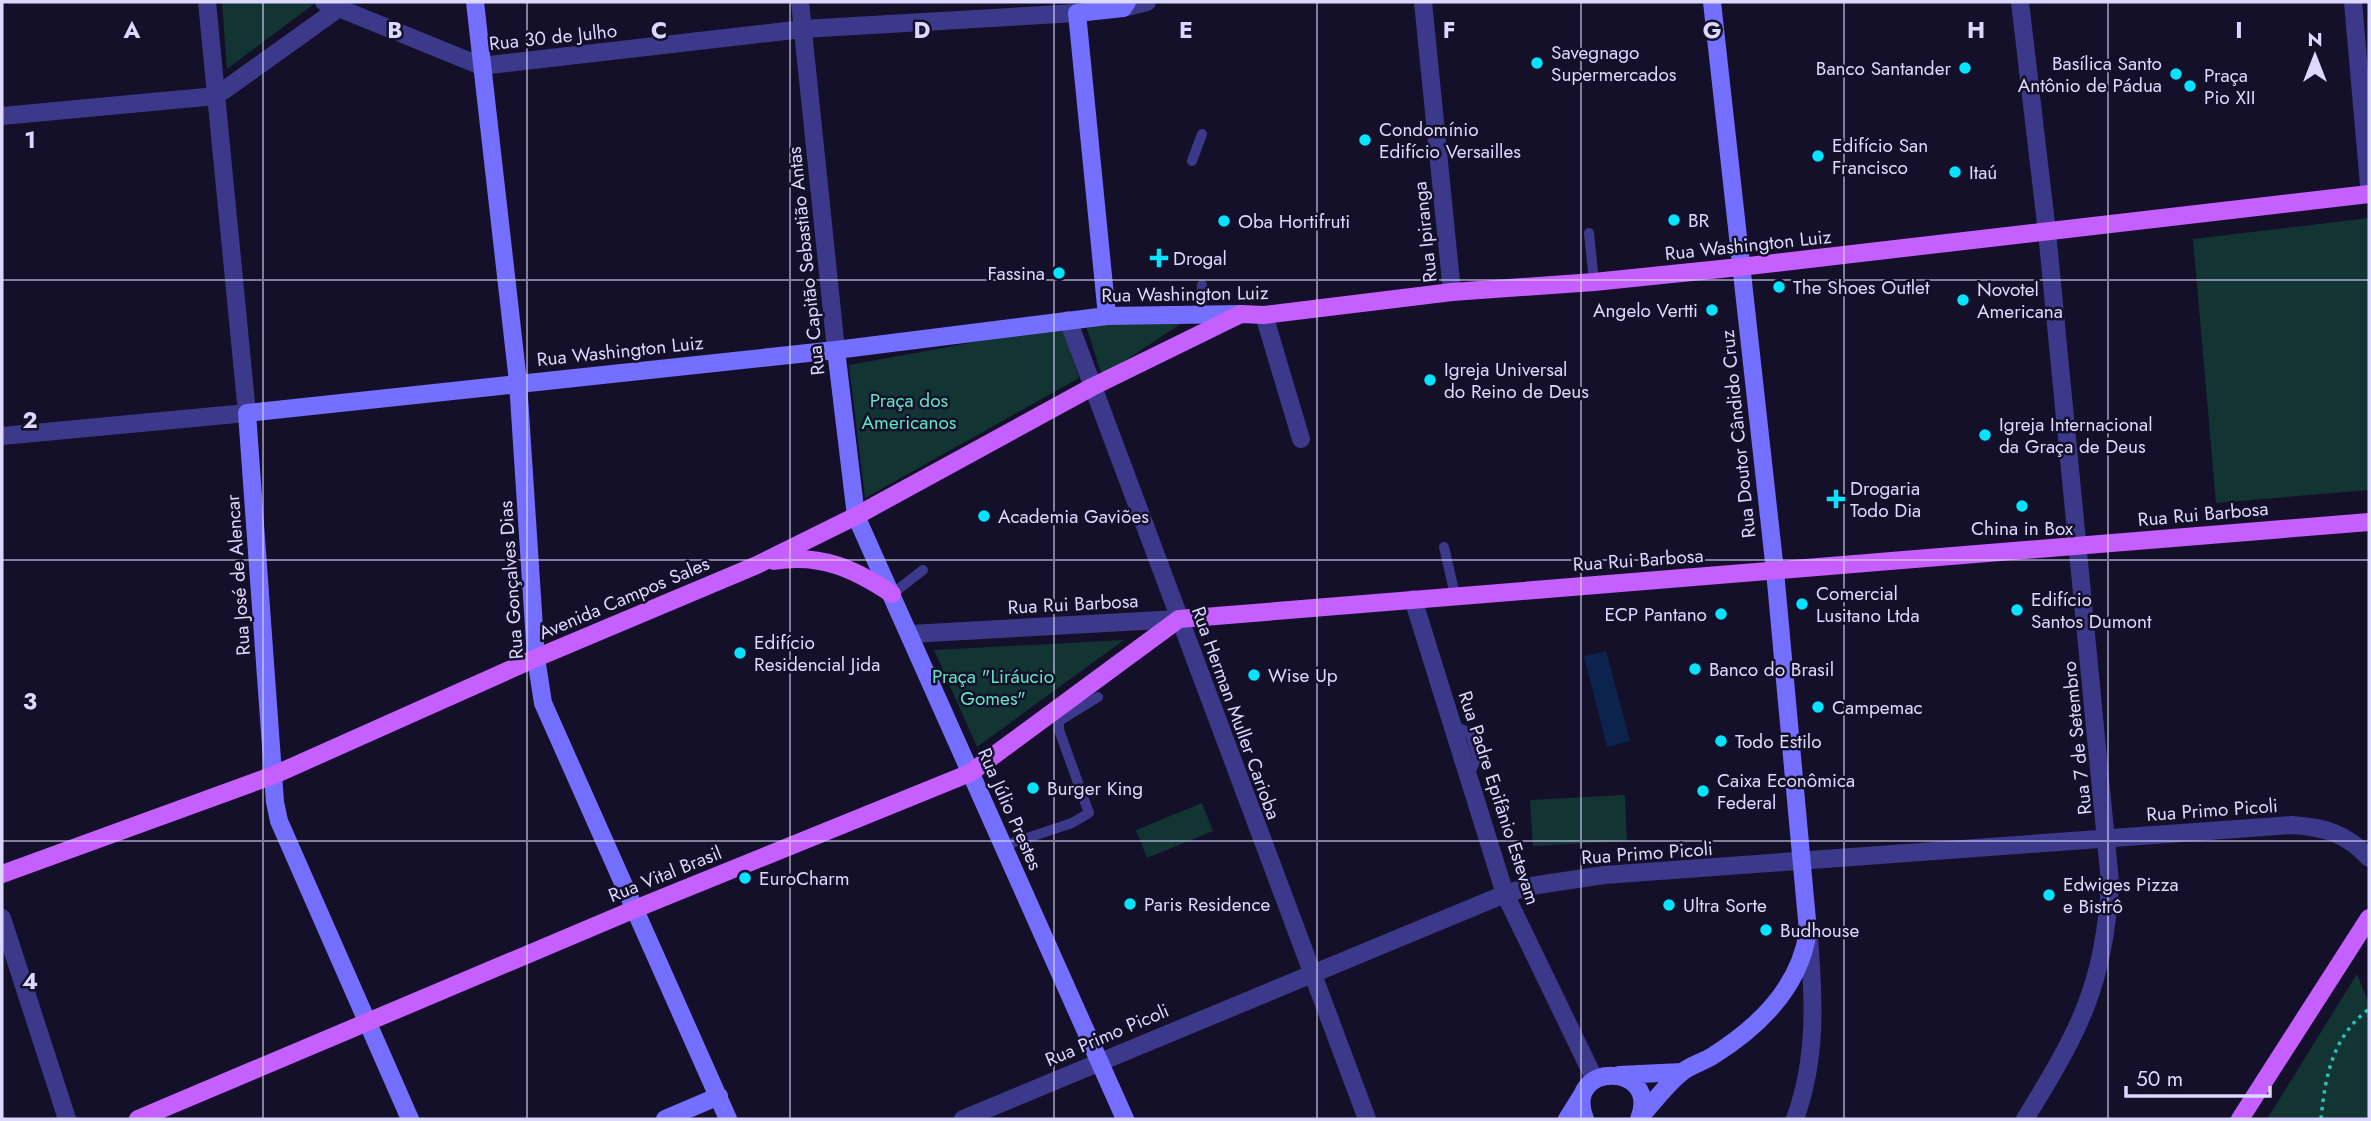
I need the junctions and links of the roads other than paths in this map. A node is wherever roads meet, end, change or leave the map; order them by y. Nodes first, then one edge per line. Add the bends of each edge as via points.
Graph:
1 (207, 2) edge
2 (475, 2) edge
3 (800, 2) edge
4 (1147, 2) edge
5 (1423, 2) edge
6 (1712, 2) edge
7 (2020, 2) edge
8 (2353, 2) edge
9 (331, 5) edge
10 (1125, 5) edge
11 (1077, 13) junction
12 (803, 29) junction
13 (481, 66) junction
14 (216, 96) junction
15 (2, 116) edge
16 (1202, 134) dead end
17 (1192, 161) dead end
18 (2369, 185) edge
19 (2369, 194) edge
20 (2047, 232) junction
21 (1590, 233) dead end
22 (1740, 267) junction
23 (1594, 282) junction
24 (1202, 285) dead end
25 (1452, 292) junction
26 (1241, 314) junction
27 (1201, 315) junction
28 (1264, 315) junction
29 (1107, 316) junction
30 (1068, 320) junction
31 (836, 350) junction
32 (518, 382) junction
33 (1092, 387) junction
34 (247, 413) junction
35 (2, 436) edge
36 (1301, 439) dead end
37 (856, 516) junction
38 (2369, 522) edge
39 (2079, 545) junction
40 (1444, 547) dead end
41 (757, 565) junction
42 (923, 570) dead end
43 (1775, 571) junction
44 (892, 594) junction
45 (1455, 595) junction
46 (1413, 599) junction
47 (1179, 619) junction
48 (910, 634) junction
49 (536, 658) junction
50 (1098, 697) dead end
51 (970, 773) junction
52 (274, 775) junction
53 (2109, 839) junction
54 (1003, 846) junction
55 (2369, 858) edge
56 (1800, 863) junction
57 (2, 874) edge
58 (1505, 894) junction
59 (635, 909) junction
60 (2, 918) edge
61 (2369, 918) edge
62 (1808, 931) junction
63 (1310, 974) junction
64 (369, 1023) junction
65 (1099, 1061) junction
66 (1682, 1072) junction
67 (1613, 1075) junction
68 (1592, 1083) junction
69 (719, 1096) junction
70 (688, 1115) edge
71 (1640, 1118) edge
72 (67, 1119) edge
73 (138, 1119) edge
74 (410, 1119) edge
75 (665, 1119) edge
76 (728, 1119) edge
77 (962, 1119) edge
78 (1125, 1119) edge
79 (1367, 1119) edge
80 (1567, 1119) edge
81 (1585, 1119) edge
82 (1794, 1119) edge
83 (2025, 1119) edge
84 (2241, 1119) edge

1 - 14 street, Rua José de Alencar
2 - 13 main road, Rua Gonçalves Dias
3 - 12 street, Rua Capitão Sebastião Antas
4 - 10 street, Rua 30 de Julho
5 - 25 street, Rua Ipiranga
6 - 22 main road, Rua Doutor Cândido Cruz
7 - 20 street, Rua 7 de Setembro
8 - 18 street
9 - 13 street, Rua 30 de Julho
9 - 14 street, Rua 30 de Julho
10 - 11 main road, Rua 30 de Julho
11 - 12 street, Rua 30 de Julho
11 - 29 main road
12 - 13 street, Rua 30 de Julho
12 - 31 street, Rua Capitão Sebastião Antas
13 - 32 main road, Rua Gonçalves Dias
14 - 15 street
14 - 34 street, Rua José de Alencar
16 - 17 lane
19 - 20 main road, Rua Washington Luiz
20 - 22 main road, Rua Washington Luiz
20 - 39 street, Rua 7 de Setembro
21 - 23 lane
22 - 23 main road, Rua Washington Luiz
22 - 43 main road, Rua Doutor Cândido Cruz
23 - 25 main road, Rua Washington Luiz
24 - 27 lane
25 - 28 main road, Rua Washington Luiz
26 - 27 main road, Rua Washington Luiz
26 - 28 main road, Rua Washington Luiz
26 - 33 main road, Avenida Campos Sales
27 - 29 main road, Rua Washington Luiz
28 - 36 street
29 - 30 main road, Rua Washington Luiz
30 - 31 main road, Rua Washington Luiz
30 - 33 street, Rua Herman Muller Carioba
31 - 32 main road, Rua Washington Luiz
31 - 37 main road, Rua Capitão Sebastião Antas
32 - 34 main road, Rua Washington Luiz
32 - 49 main road, Rua Gonçalves Dias
33 - 37 main road, Avenida Campos Sales
33 - 47 street, Rua Herman Muller Carioba
34 - 35 street, Rua Washington Luiz
34 - 52 main road, Rua José de Alencar
37 - 41 main road, Avenida Campos Sales
37 - 44 main road, Rua Júlio Prestes
38 - 39 main road, Rua Rui Barbosa
39 - 43 main road, Rua Rui Barbosa
39 - 53 street, Rua 7 de Setembro
40 - 45 lane
41 - 44 main road via 823,560 850,569
41 - 49 main road, Avenida Campos Sales
42 - 44 lane
43 - 45 main road, Rua Rui Barbosa
43 - 56 main road, Rua Doutor Cândido Cruz
44 - 48 main road, Rua Júlio Prestes
45 - 46 main road, Rua Rui Barbosa
46 - 47 main road, Rua Rui Barbosa
46 - 58 street, Rua Padre Epifânio Estevam
47 - 48 street, Rua Rui Barbosa
47 - 51 main road, Rua Vital Brasil
47 - 63 street, Rua Herman Muller Carioba
48 - 51 main road, Rua Júlio Prestes
49 - 52 main road, Avenida Campos Sales
49 - 59 main road, Rua Gonçalves Dias via 543,704
50 - 54 lane via 1059,721 1089,813
51 - 54 main road, Rua Júlio Prestes
51 - 59 main road, Rua Vital Brasil
52 - 57 main road, Avenida Campos Sales
52 - 64 main road, Rua José de Alencar via 279,821
53 - 55 street, Rua Primo Picoli via 2314,826 2336,831
53 - 56 street, Rua Primo Picoli
53 - 83 street, Rua 7 de Setembro via 2108,925 2101,968 2080,1026
54 - 65 main road, Rua Júlio Prestes
56 - 58 street, Rua Primo Picoli via 1604,875
56 - 62 main road, Rua Doutor Cândido Cruz
58 - 63 street, Rua Primo Picoli
58 - 68 street, Rua Padre Epifânio Estevam
59 - 64 main road, Rua Vital Brasil
59 - 69 main road, Rua Gonçalves Dias
60 - 72 street
61 - 84 main road
62 - 66 main road, Rua Doutor Cândido Cruz via 1798,973 1765,1015 1720,1051
62 - 82 street via 1815,1014 1812,1055
63 - 65 street, Rua Primo Picoli
63 - 79 street, Rua Herman Muller Carioba
64 - 73 main road, Rua Vital Brasil
64 - 74 main road, Rua José de Alencar
65 - 77 street, Rua Primo Picoli
65 - 78 main road, Rua Júlio Prestes
66 - 67 main road
66 - 71 main road
67 - 68 main road
67 - 71 main road via 1637,1088 1642,1097
68 - 80 main road
68 - 81 main road via 1581,1103
69 - 70 main road
69 - 76 main road, Rua Gonçalves Dias
70 - 75 main road

